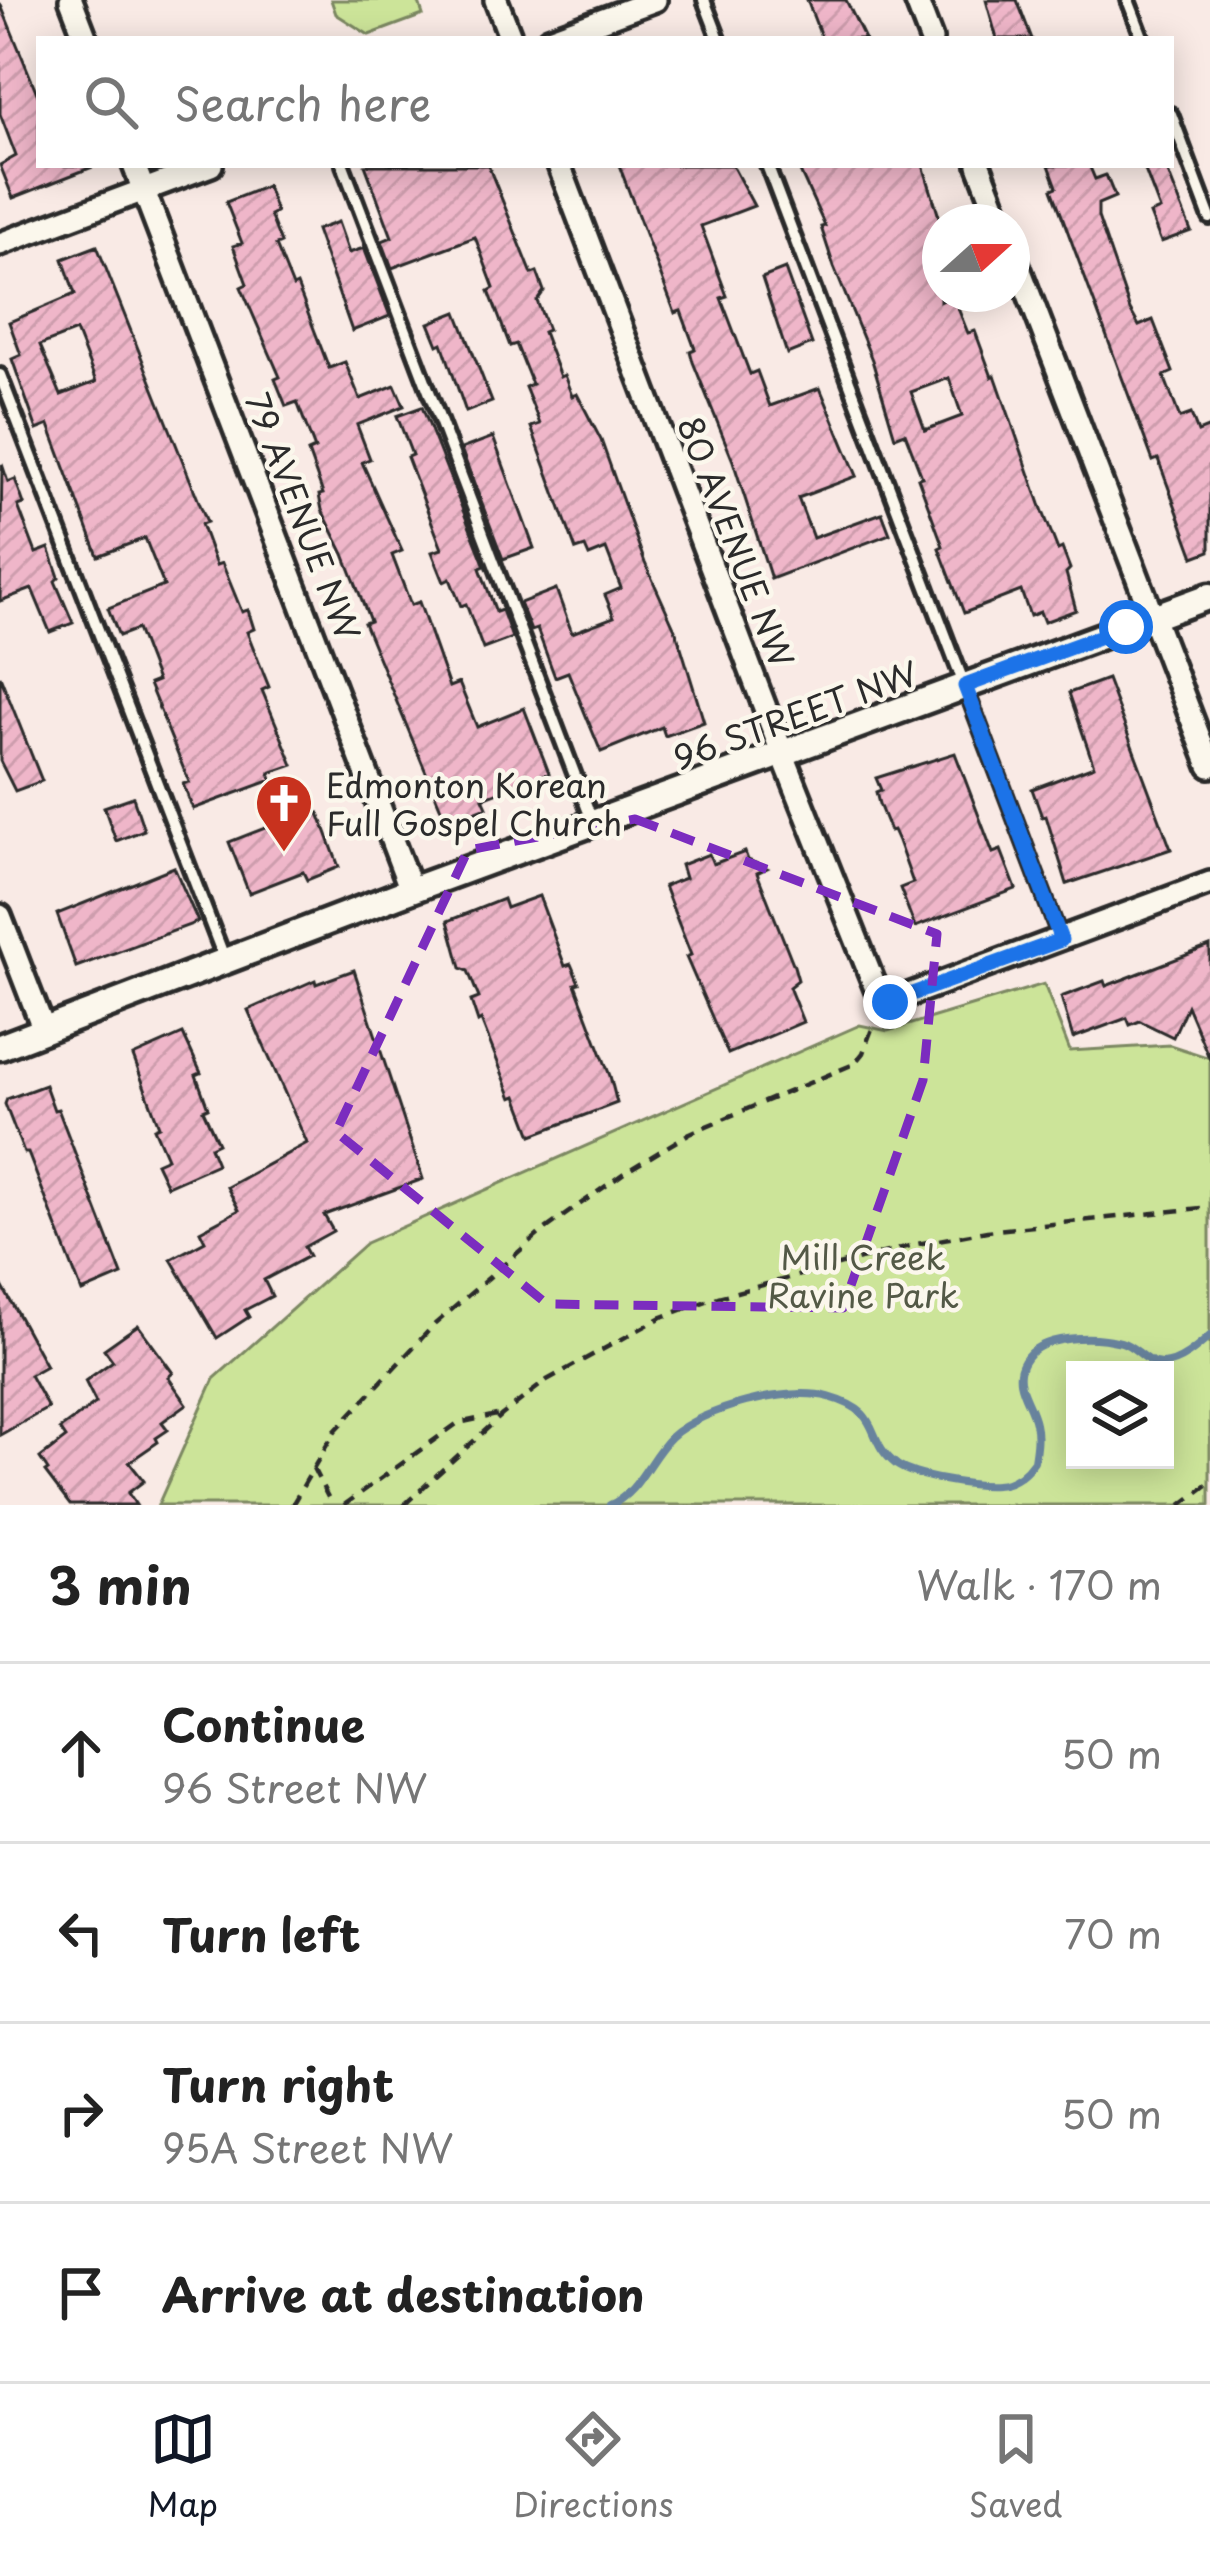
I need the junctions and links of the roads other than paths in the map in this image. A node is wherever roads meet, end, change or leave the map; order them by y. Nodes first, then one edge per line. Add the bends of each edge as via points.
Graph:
1 (71, 0) edge
2 (496, 0) edge
3 (656, 0) edge
4 (704, 0) edge
5 (916, 0) edge
6 (1128, 0) edge
7 (85, 36) edge
8 (510, 36) edge
9 (557, 36) edge
10 (718, 36) edge
11 (930, 36) edge
12 (1142, 36) edge
13 (1174, 122) edge
14 (135, 168) edge
15 (203, 168) edge
16 (344, 168) edge
17 (560, 168) edge
18 (768, 168) edge
19 (980, 168) edge
20 (144, 190) junction
21 (994, 204) edge
22 (1210, 218) edge
23 (0, 244) edge
24 (1030, 297) edge
25 (0, 375) edge
26 (1210, 596) edge
27 (1154, 617) junction
28 (965, 686) junction
29 (783, 755) junction
30 (1210, 766) edge
31 (593, 823) junction
32 (1210, 883) edge
33 (411, 890) junction
34 (0, 916) edge
35 (1061, 940) junction
36 (225, 961) junction
37 (44, 1030) junction
38 (0, 1047) edge

1 - 7 street
2 - 8 street
3 - 9 street
4 - 10 lane
5 - 11 street
6 - 12 lane
13 - 22 lane
14 - 20 street, 79 AVENUE NW
15 - 20 street
16 - 31 lane
17 - 29 street, 80 AVENUE NW
18 - 28 lane
19 - 21 street
20 - 23 street
20 - 33 street, 79 AVENUE NW
24 - 27 street
25 - 36 lane
26 - 27 street, 96 STREET NW
27 - 28 street, 96 STREET NW
27 - 30 street
28 - 29 street, 96 STREET NW
28 - 35 lane
29 - 31 street, 96 STREET NW
29 - 35 street, 80 AVENUE NW via 868,973 890,1002
31 - 33 street, 96 STREET NW
32 - 35 street
33 - 36 street, 96 STREET NW
34 - 37 street
36 - 37 street, 96 STREET NW
37 - 38 street, 96 STREET NW

